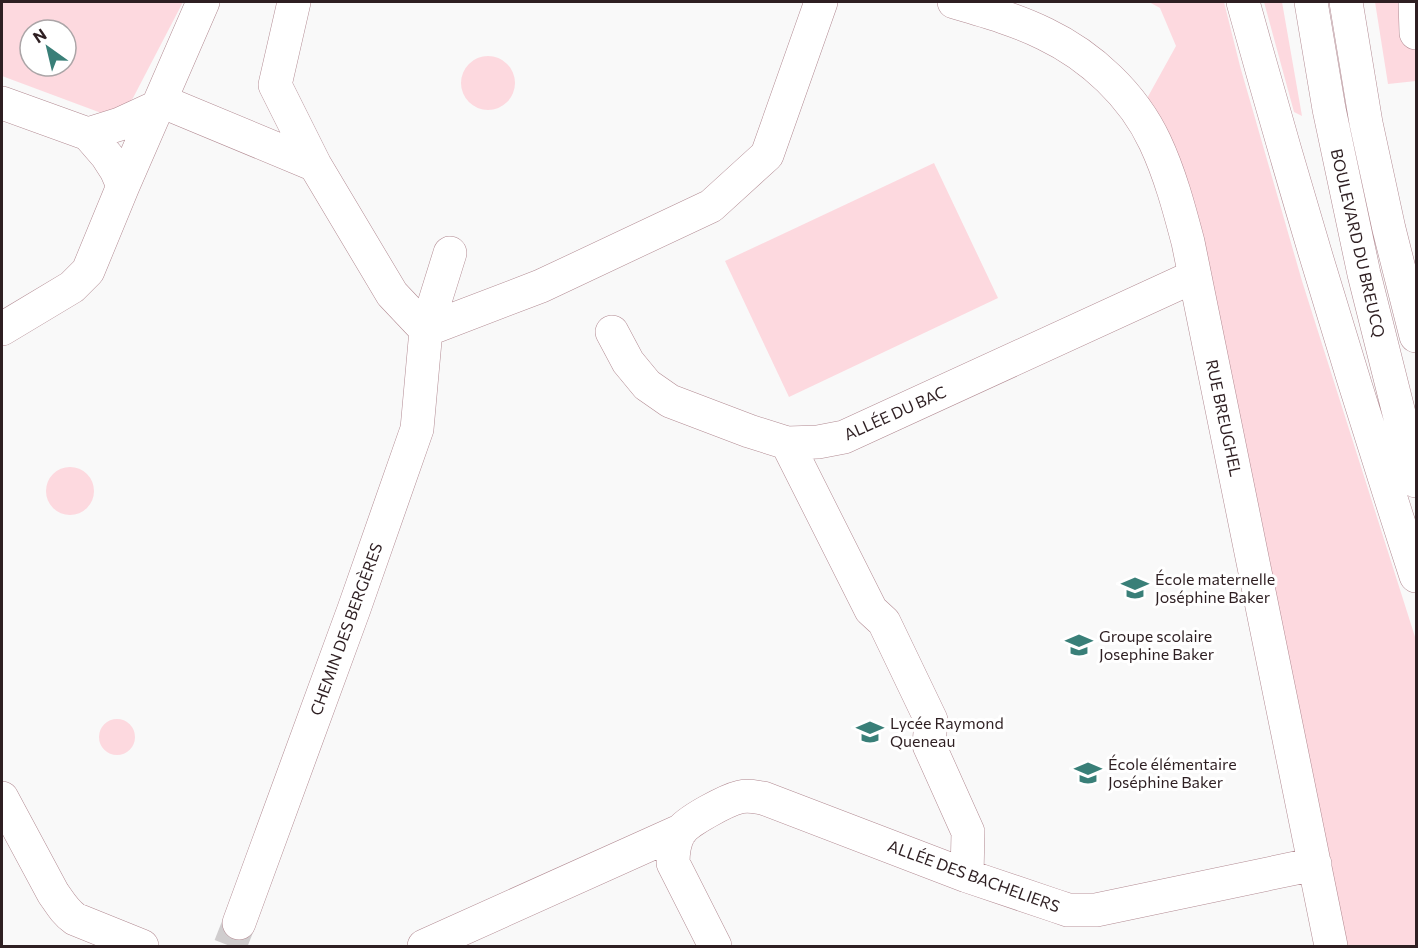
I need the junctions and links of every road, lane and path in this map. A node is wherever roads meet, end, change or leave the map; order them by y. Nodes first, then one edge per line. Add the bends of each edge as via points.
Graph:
1 (203, 2) edge
2 (294, 2) edge
3 (822, 2) edge
4 (954, 2) edge
5 (1243, 2) edge
6 (1311, 2) edge
7 (1346, 2) edge
8 (1415, 2) edge
9 (1416, 33) edge
10 (2, 103) edge
11 (160, 103) junction
12 (88, 134) junction
13 (315, 165) junction
14 (123, 186) junction
15 (450, 253) dead end
16 (1195, 276) junction
17 (2, 329) edge
18 (426, 330) junction
19 (612, 332) dead end
20 (1416, 336) edge
21 (787, 443) junction
22 (1416, 482) edge
23 (1416, 576) edge
24 (2, 798) edge
25 (681, 830) junction
26 (1315, 864) junction
27 (967, 876) junction
28 (239, 923) tunnel mouth
29 (142, 946) edge
30 (424, 946) edge
31 (715, 946) edge
32 (1331, 946) edge

1 - 11 main road
2 - 13 main road via 275,85
3 - 18 main road via 767,155 711,206 541,286
4 - 16 main road, RUE BREUGHEL via 1044,33 1076,50 1122,92 1155,141 1174,190
5 - 23 main road
6 - 22 main road, BOULEVARD DU BREUCQ via 1361,264
7 - 20 main road, BOULEVARD DU BREUCQ via 1366,123
8 - 9 main road
10 - 12 main road
11 - 12 main road via 120,124
11 - 13 main road
11 - 14 main road
12 - 14 main road via 107,156
13 - 18 main road via 392,294
14 - 17 main road via 88,270 72,287
15 - 18 main road, CHEMIN DES BERGÈRES
16 - 21 main road, ALLÉE DU BAC via 844,437
16 - 26 main road, RUE BREUGHEL
18 - 28 main road, CHEMIN DES BERGÈRES via 417,429
19 - 21 main road, ALLÉE DU BAC via 628,362 647,385 670,401
21 - 27 main road via 871,610 884,622 931,720 929,745 968,832
24 - 29 main road via 62,907 75,919
25 - 27 main road, ALLÉE DES BACHELIERS via 691,821 741,797 764,798
25 - 30 main road, ALLÉE DES BACHELIERS
25 - 31 main road via 675,841 673,863
26 - 27 main road, ALLÉE DES BACHELIERS via 1082,911 1068,910
26 - 32 main road, RUE BREUGHEL

